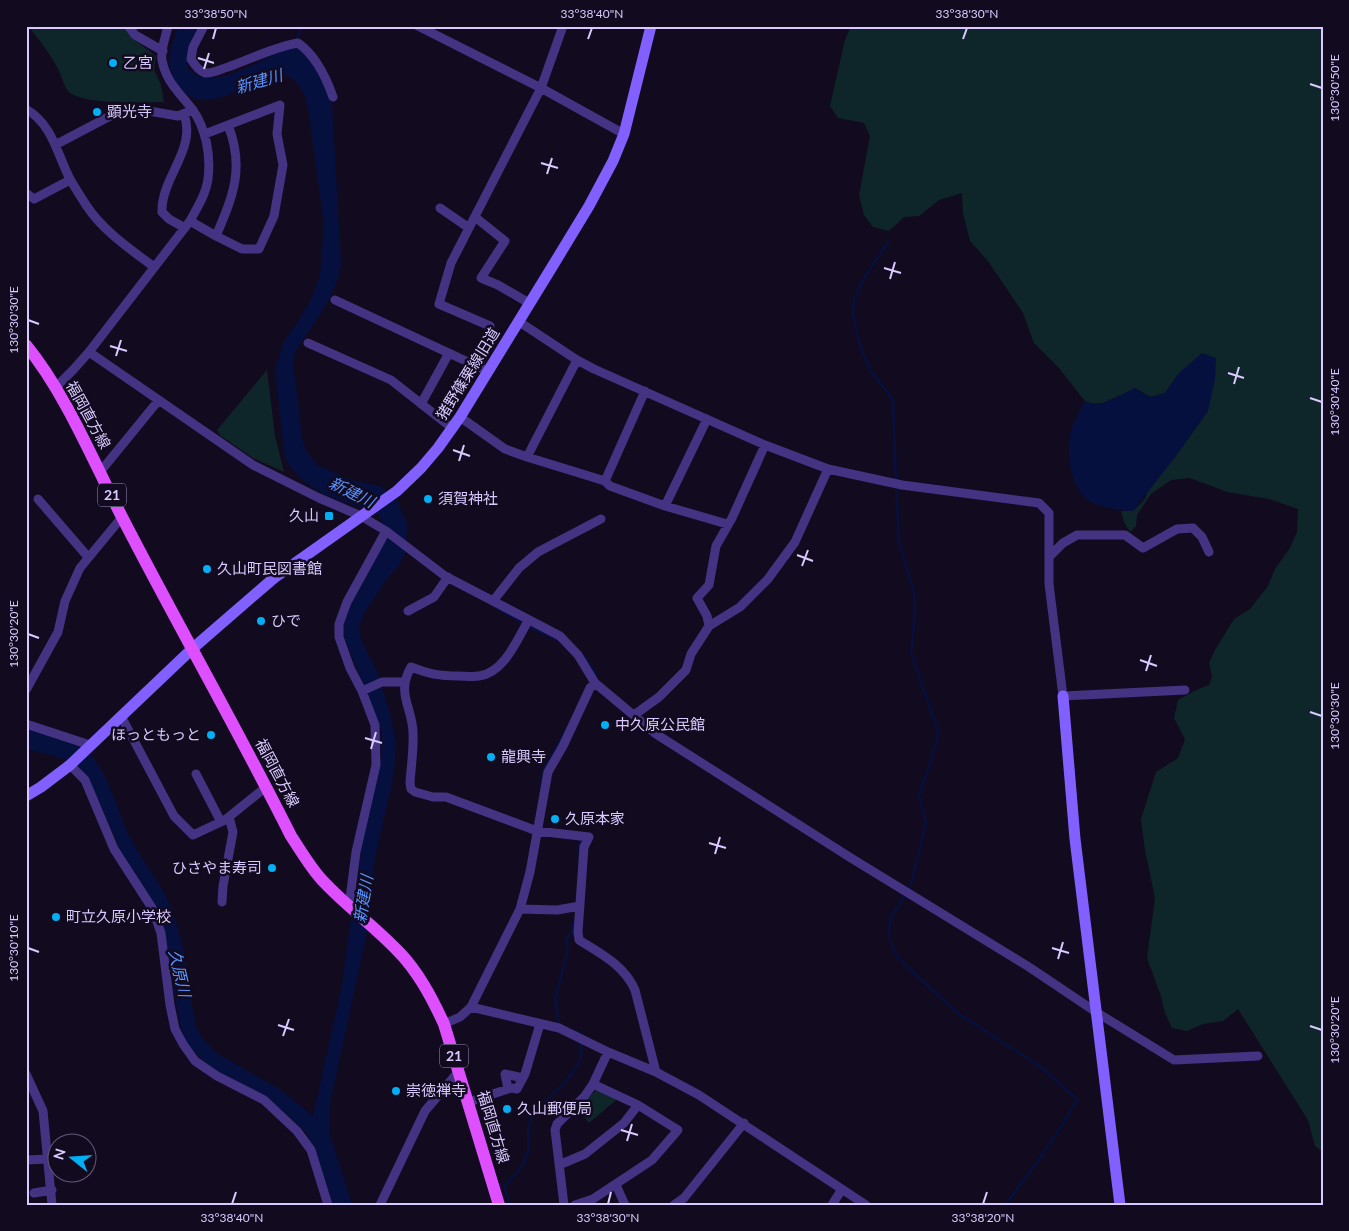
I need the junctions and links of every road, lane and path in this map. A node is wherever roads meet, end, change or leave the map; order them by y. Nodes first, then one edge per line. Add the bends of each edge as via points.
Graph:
1 (128, 26) edge
2 (168, 26) edge
3 (204, 26) edge
4 (418, 26) edge
5 (563, 26) edge
6 (651, 26) edge
7 (163, 51) junction
8 (541, 88) junction
9 (333, 96) dead end
10 (26, 109) edge
11 (193, 110) junction
12 (184, 114) junction
13 (228, 125) junction
14 (205, 134) junction
15 (624, 134) junction
16 (57, 144) junction
17 (70, 180) junction
18 (26, 193) edge
19 (440, 208) dead end
20 (475, 217) junction
21 (187, 225) junction
22 (469, 228) junction
23 (216, 236) junction
24 (154, 267) junction
25 (335, 300) dead end
26 (529, 303) junction
27 (518, 321) junction
28 (308, 343) dead end
29 (26, 345) edge
30 (89, 352) junction
31 (450, 353) junction
32 (577, 360) junction
33 (483, 369) junction
34 (55, 388) junction
35 (645, 391) junction
36 (158, 401) junction
37 (421, 404) junction
38 (460, 417) junction
39 (707, 419) junction
40 (452, 428) junction
41 (765, 445) junction
42 (527, 458) junction
43 (828, 468) junction
44 (100, 472) junction
45 (605, 481) junction
46 (38, 499) dead end
47 (665, 506) junction
48 (361, 516) junction
49 (122, 517) junction
50 (601, 519) dead end
51 (727, 524) junction
52 (386, 532) junction
53 (1209, 552) dead end
54 (88, 557) junction
55 (1049, 557) junction
56 (448, 577) junction
57 (493, 600) junction
58 (408, 611) dead end
59 (528, 620) junction
60 (709, 626) junction
61 (192, 649) junction
62 (404, 682) junction
63 (595, 683) junction
64 (26, 690) edge
65 (1185, 690) dead end
66 (362, 691) junction
67 (1063, 696) junction
68 (634, 715) junction
69 (121, 716) junction
70 (26, 724) edge
71 (88, 747) junction
72 (70, 764) junction
73 (196, 774) dead end
74 (266, 787) junction
75 (26, 796) edge
76 (230, 817) junction
77 (221, 822) junction
78 (537, 831) junction
79 (222, 902) dead end
80 (349, 906) junction
81 (580, 906) junction
82 (520, 909) junction
83 (471, 1007) junction
84 (1096, 1012) junction
85 (444, 1024) junction
86 (540, 1024) junction
87 (608, 1052) junction
88 (1258, 1056) dead end
89 (459, 1071) junction
90 (656, 1072) junction
91 (27, 1077) edge
92 (523, 1078) junction
93 (593, 1084) junction
94 (508, 1089) junction
95 (468, 1102) junction
96 (638, 1105) junction
97 (744, 1123) junction
98 (48, 1159) joint
99 (26, 1160) edge
100 (559, 1165) junction
101 (51, 1184) edge
102 (616, 1185) junction
103 (842, 1189) junction
104 (52, 1190) junction
105 (34, 1192) dead end
106 (686, 1201) edge
107 (52, 1205) edge
108 (328, 1205) edge
109 (380, 1205) edge
110 (499, 1205) edge
111 (564, 1205) edge
112 (575, 1205) edge
113 (625, 1205) edge
114 (674, 1205) edge
115 (832, 1205) edge
116 (866, 1205) edge
117 (1120, 1205) edge

1 - 7 street via 135,35
2 - 7 street
3 - 9 street via 193,47 191,59 205,72 298,42 307,49
4 - 8 street
5 - 8 street
6 - 15 street, 猪野篠栗線旧道
7 - 11 street via 168,79
8 - 15 street
8 - 20 street
10 - 16 street via 35,114
11 - 12 street
11 - 14 street
12 - 16 street via 178,116 149,111 114,114
12 - 21 street via 185,146 166,187 162,212 169,219
13 - 14 street
13 - 23 street via 235,143 235,185
13 - 23 street via 280,105 277,134 283,165 274,216 259,249 242,249
14 - 21 street via 208,179 201,202
15 - 26 street, 猪野篠栗線旧道 via 589,206
16 - 17 street
17 - 18 street via 34,199
17 - 24 street via 95,217
19 - 22 street
20 - 22 street
20 - 26 street via 505,241 481,278
21 - 23 street
21 - 24 street
22 - 33 street via 451,263 439,304 490,326
24 - 30 street
25 - 31 street
26 - 27 street, 猪野篠栗線旧道
27 - 32 street
27 - 33 street, 猪野篠栗線旧道
28 - 37 street via 391,380
29 - 34 main road, 福岡直方線 / 21
30 - 34 street
30 - 36 street
31 - 33 street
31 - 37 street
32 - 35 street
32 - 42 street
33 - 38 street, 猪野篠栗線旧道
34 - 44 main road, 福岡直方線 / 21
35 - 39 street
35 - 45 street
36 - 44 street
36 - 48 street via 253,465
37 - 40 street
38 - 40 street, 猪野篠栗線旧道
38 - 42 street via 505,449
39 - 41 street
39 - 47 street
40 - 48 street, 猪野篠栗線旧道 via 421,468 397,491
41 - 43 street
41 - 51 street
42 - 45 street
43 - 55 street via 902,485 1039,503 1048,514
43 - 60 street via 795,542 768,579 740,607
44 - 49 main road, 福岡直方線 / 21
45 - 47 street via 610,486
46 - 54 street
47 - 51 street
48 - 52 street
48 - 61 street, 猪野篠栗線旧道 via 274,578
49 - 54 street
49 - 61 main road, 福岡直方線 / 21
50 - 57 street via 538,552 519,568
51 - 60 street via 716,546 709,585 697,598
52 - 56 street
52 - 66 street via 347,602 339,624 339,637
53 - 55 street via 1202,537 1192,528 1177,529 1143,548 1125,535 1077,535 1063,542
54 - 64 street via 65,601 58,632
55 - 67 street via 1049,584
56 - 57 street
56 - 58 street via 434,597
57 - 59 street
59 - 62 street via 510,653 487,674 433,676 411,667
59 - 63 street via 562,638 578,655
60 - 68 street via 691,654 686,670
61 - 69 street, 猪野篠栗線旧道
61 - 74 main road, 福岡直方線 / 21
62 - 66 street via 382,682
62 - 78 street via 414,732 411,789 424,795 446,797
63 - 68 street
63 - 78 street via 548,772
65 - 67 street
66 - 80 street via 374,725 376,765 356,852
67 - 84 street via 1075,839
68 - 84 street via 676,747
69 - 71 street, 猪野篠栗線旧道
69 - 77 street via 174,816 193,834
70 - 71 street
71 - 72 street, 猪野篠栗線旧道
72 - 75 street, 猪野篠栗線旧道
72 - 108 street via 85,780 114,849 152,908 161,933 170,1006 183,1044 195,1060 217,1076 264,1100 297,1131 311,1150
73 - 77 street
74 - 76 street
74 - 80 main road, 福岡直方線 / 21 via 306,859
76 - 77 street
76 - 79 street via 233,832
78 - 81 street via 590,837 584,847
78 - 82 street
80 - 85 main road, 福岡直方線 / 21 via 399,952 425,988
81 - 82 street via 558,910
81 - 90 street via 579,940 629,977
82 - 83 street
83 - 85 street via 460,1017
83 - 86 street
84 - 88 street via 1174,1060
84 - 117 street
85 - 89 main road, 福岡直方線 / 21
86 - 87 street via 559,1028
86 - 92 street
87 - 90 street
87 - 93 street
89 - 95 main road, 福岡直方線 / 21
89 - 109 street via 425,1111
90 - 97 street
91 - 98 street via 43,1111
92 - 94 street via 517,1089
92 - 94 street via 505,1074
93 - 96 street
93 - 100 street via 557,1124
94 - 95 street
95 - 110 main road, 福岡直方線 / 21
96 - 100 street via 624,1123 585,1154
96 - 102 street via 678,1130 652,1160
97 - 103 street
97 - 106 street
98 - 99 street
100 - 111 street
101 - 104 street
102 - 112 street via 594,1199
102 - 113 street
103 - 115 street
103 - 116 street
104 - 105 street
104 - 107 street
106 - 114 street

